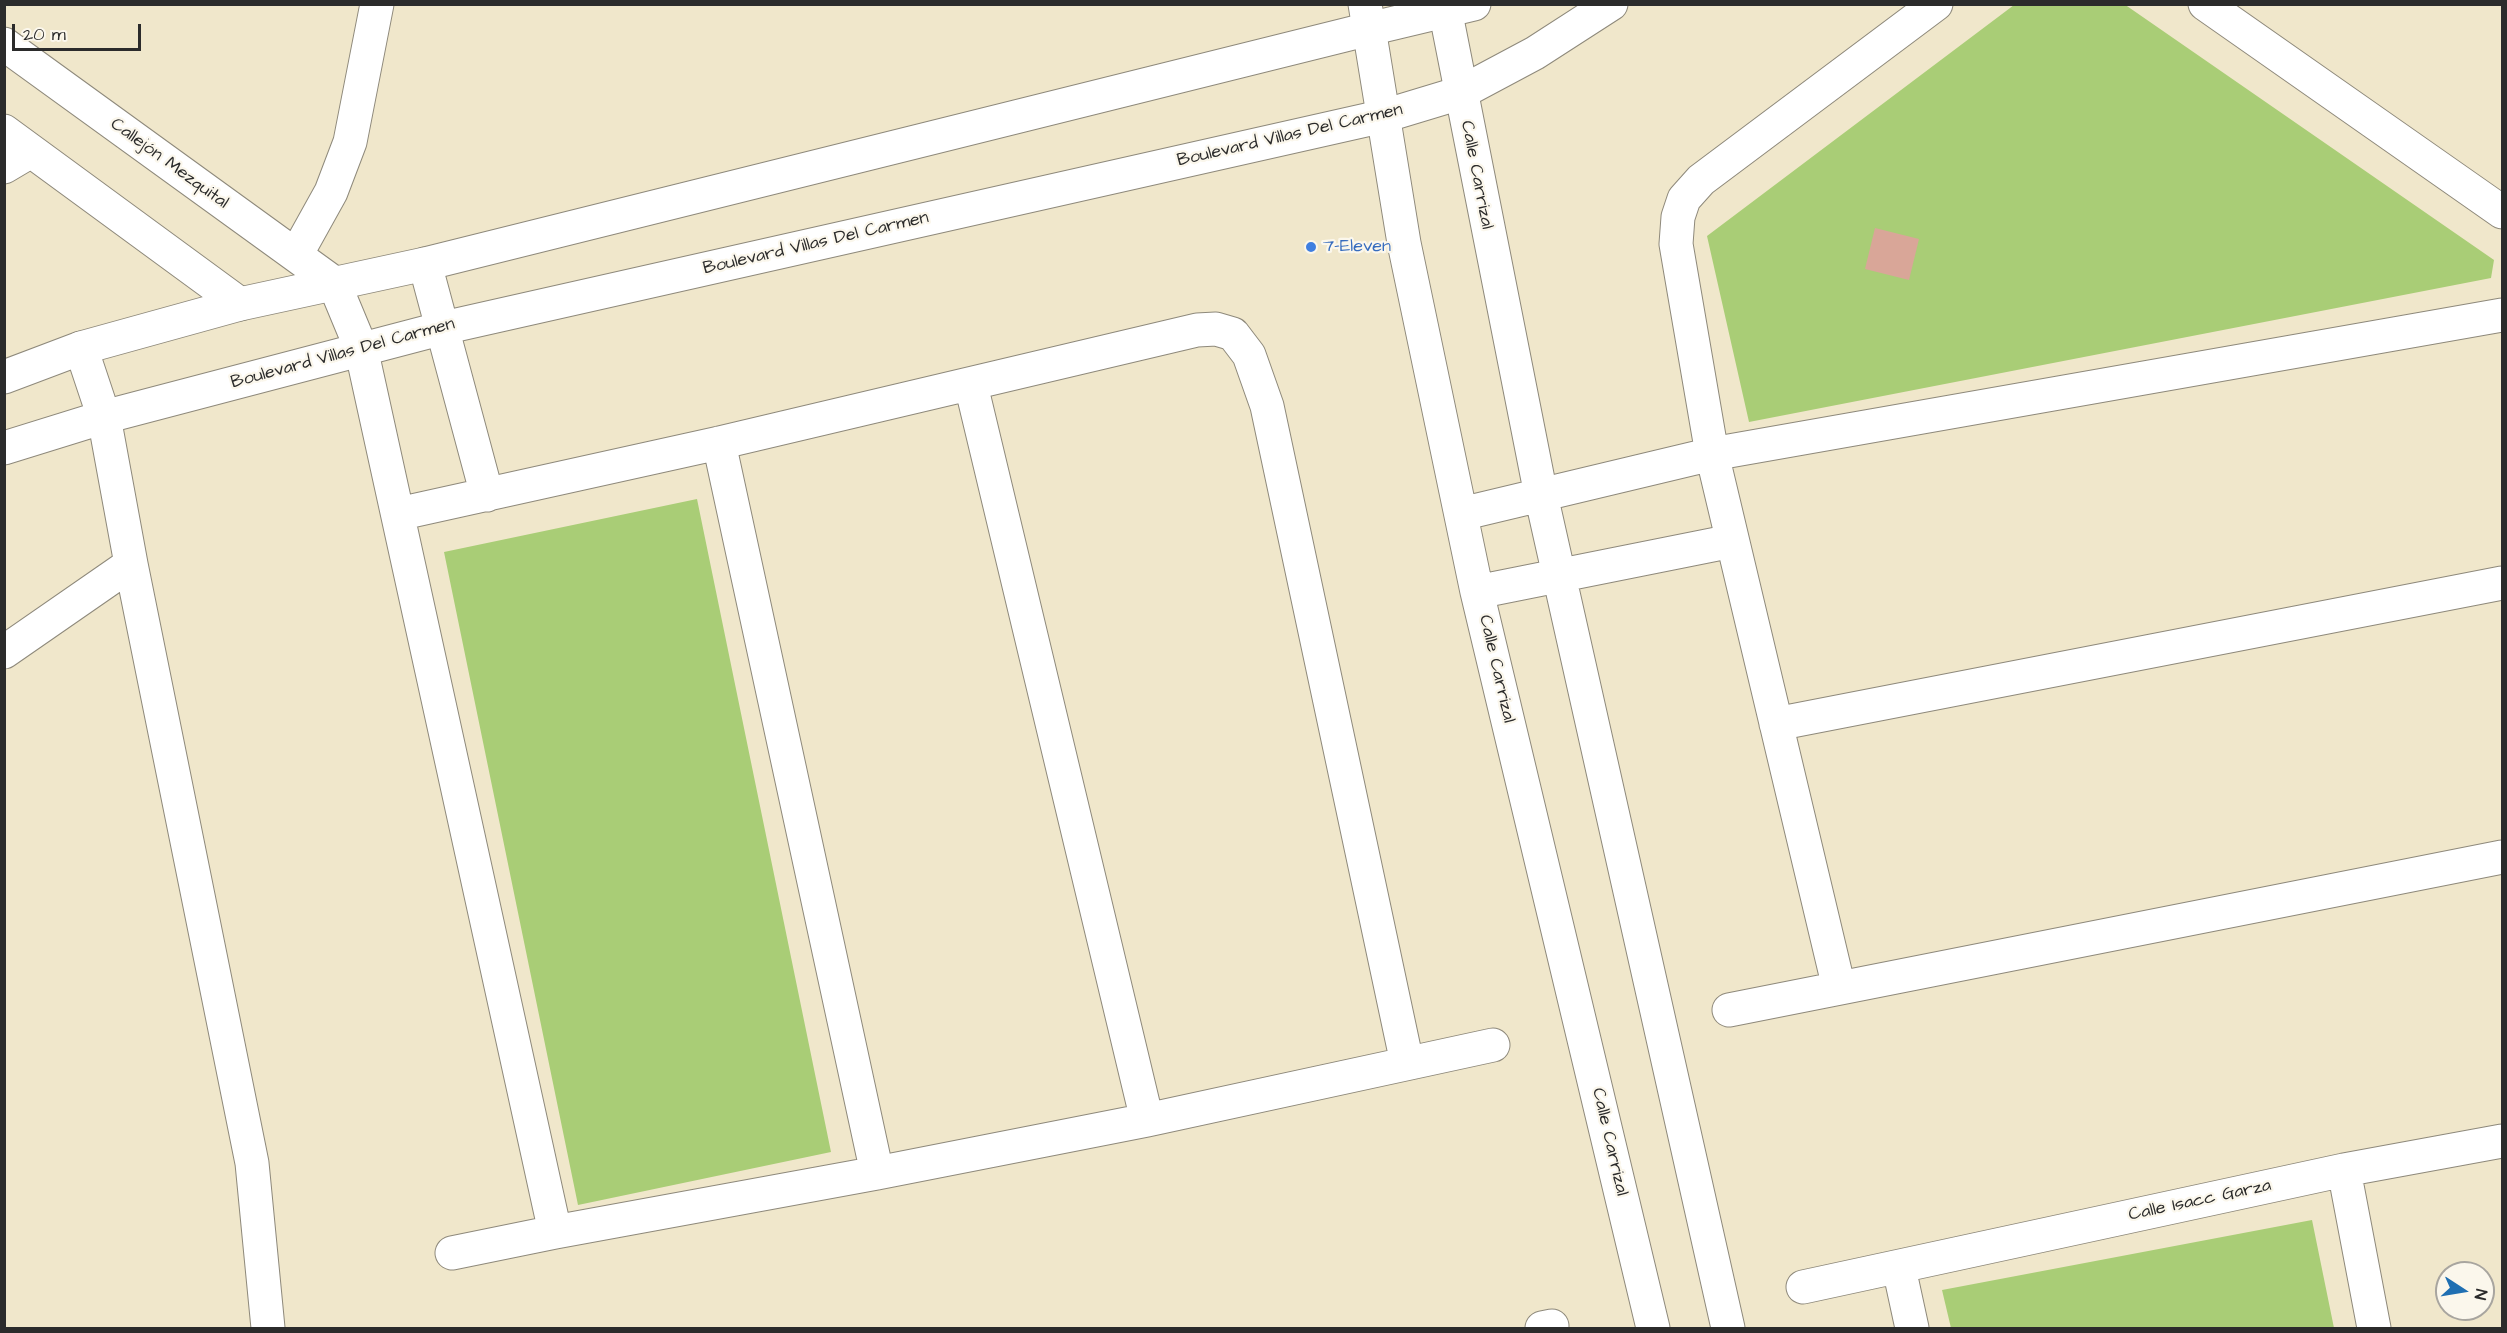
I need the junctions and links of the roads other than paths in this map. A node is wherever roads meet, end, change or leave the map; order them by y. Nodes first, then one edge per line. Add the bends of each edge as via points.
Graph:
1 (377, 4) edge
2 (1611, 4) edge
3 (1936, 4) edge
4 (2205, 4) edge
5 (1454, 7) edge
6 (1367, 16) edge
7 (4, 44) edge
8 (1460, 93) junction
9 (1384, 116) junction
10 (4, 131) edge
11 (18, 159) edge
12 (2502, 212) edge
13 (296, 255) junction
14 (425, 264) junction
15 (334, 284) junction
16 (240, 304) junction
17 (2502, 315) edge
18 (443, 328) junction
19 (81, 348) junction
20 (361, 348) junction
21 (4, 377) edge
22 (970, 385) junction
23 (104, 417) junction
24 (719, 443) junction
25 (4, 448) edge
26 (1712, 454) junction
27 (487, 495) junction
28 (1540, 495) junction
29 (398, 514) junction
30 (1461, 514) junction
31 (1731, 541) junction
32 (131, 564) junction
33 (1559, 576) junction
34 (2502, 583) edge
35 (1478, 592) junction
36 (4, 652) edge
37 (1776, 724) junction
38 (2502, 857) edge
39 (1839, 987) junction
40 (1729, 1010) dead end
41 (1493, 1045) dead end
42 (1407, 1063) junction
43 (1147, 1120) junction
44 (2502, 1141) edge
45 (2344, 1170) junction
46 (877, 1173) junction
47 (555, 1232) junction
48 (452, 1253) dead end
49 (1899, 1268) junction
50 (1803, 1287) dead end
51 (268, 1329) edge
52 (1653, 1329) edge
53 (1728, 1329) edge
54 (1912, 1329) edge
55 (2374, 1329) edge

1 - 13 street via 350,142 331,192
2 - 8 street, Boulevard Villas Del Carmen
3 - 26 street via 1701,180 1684,199 1676,244
4 - 12 street
5 - 6 street
5 - 8 street, Calle Carrizal
6 - 9 street, Calle Carrizal
6 - 14 street
7 - 13 street, Callejón Mezquital
8 - 9 street, Boulevard Villas Del Carmen
8 - 28 street, Calle Carrizal
9 - 18 street, Boulevard Villas Del Carmen
9 - 30 street, Calle Carrizal via 1404,243
10 - 11 street
11 - 16 street
13 - 15 street, Callejón Mezquital
14 - 15 street
14 - 18 street
15 - 16 street
15 - 20 street
16 - 19 street
17 - 26 street
18 - 20 street, Boulevard Villas Del Carmen
18 - 27 street
19 - 21 street
19 - 23 street
20 - 23 street, Boulevard Villas Del Carmen
20 - 29 street
22 - 24 street
22 - 42 street via 1197,330 1216,329 1233,334 1249,355 1267,406
22 - 43 street
23 - 25 street, Boulevard Villas Del Carmen
23 - 32 street
24 - 27 street
24 - 46 street
26 - 28 street
26 - 31 street
27 - 29 street
28 - 30 street
28 - 33 street, Calle Carrizal
29 - 47 street
30 - 35 street, Calle Carrizal
31 - 33 street
31 - 37 street
32 - 36 street
32 - 51 street via 252,1163
33 - 35 street
33 - 53 street, Calle Carrizal
34 - 37 street
35 - 52 street, Calle Carrizal
37 - 39 street
38 - 39 street
39 - 40 street
41 - 42 street
42 - 43 street
43 - 46 street
44 - 45 street, Calle Isacc Garza
45 - 49 street, Calle Isacc Garza
45 - 55 street
46 - 47 street
47 - 48 street
49 - 50 street, Calle Isacc Garza
49 - 54 street

